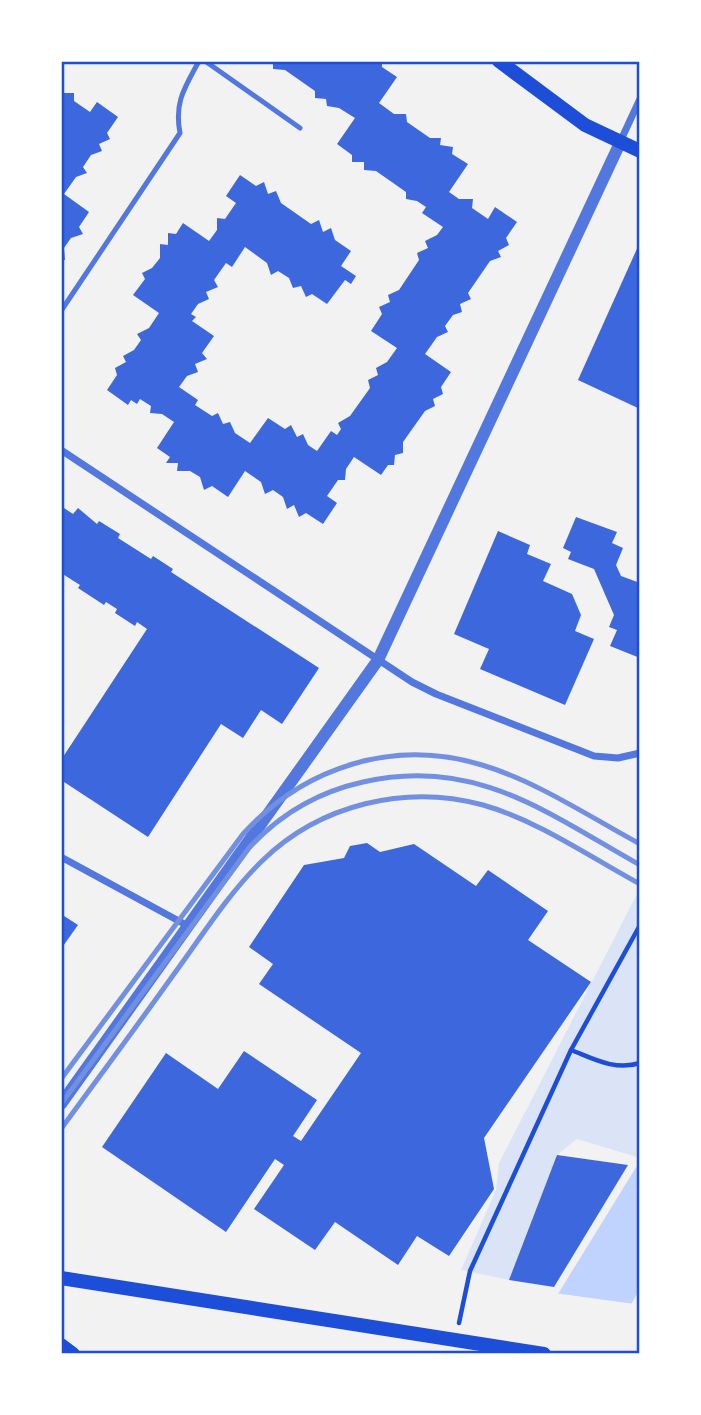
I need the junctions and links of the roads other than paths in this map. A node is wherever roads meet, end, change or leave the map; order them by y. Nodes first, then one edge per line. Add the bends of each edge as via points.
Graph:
1 (199, 61) edge
2 (205, 61) edge
3 (499, 61) edge
4 (640, 99) edge
5 (300, 128) dead end
6 (620, 143) junction
7 (640, 151) edge
8 (61, 311) edge
9 (61, 450) edge
10 (378, 660) junction
11 (640, 752) edge
12 (61, 857) edge
13 (188, 926) junction
14 (61, 1104) edge
15 (61, 1278) edge
16 (80, 1281) junction
17 (61, 1289) edge
18 (61, 1345) edge
19 (73, 1354) edge
20 (544, 1354) edge

1 - 8 lane via 179,100 180,132
2 - 5 lane
3 - 6 main road via 585,125
4 - 6 street
6 - 7 main road
6 - 10 street
9 - 10 street
10 - 11 street via 424,689 579,752 606,759
10 - 13 street
12 - 13 street
13 - 14 street
15 - 16 main road
16 - 17 main road
16 - 20 main road
18 - 19 main road

